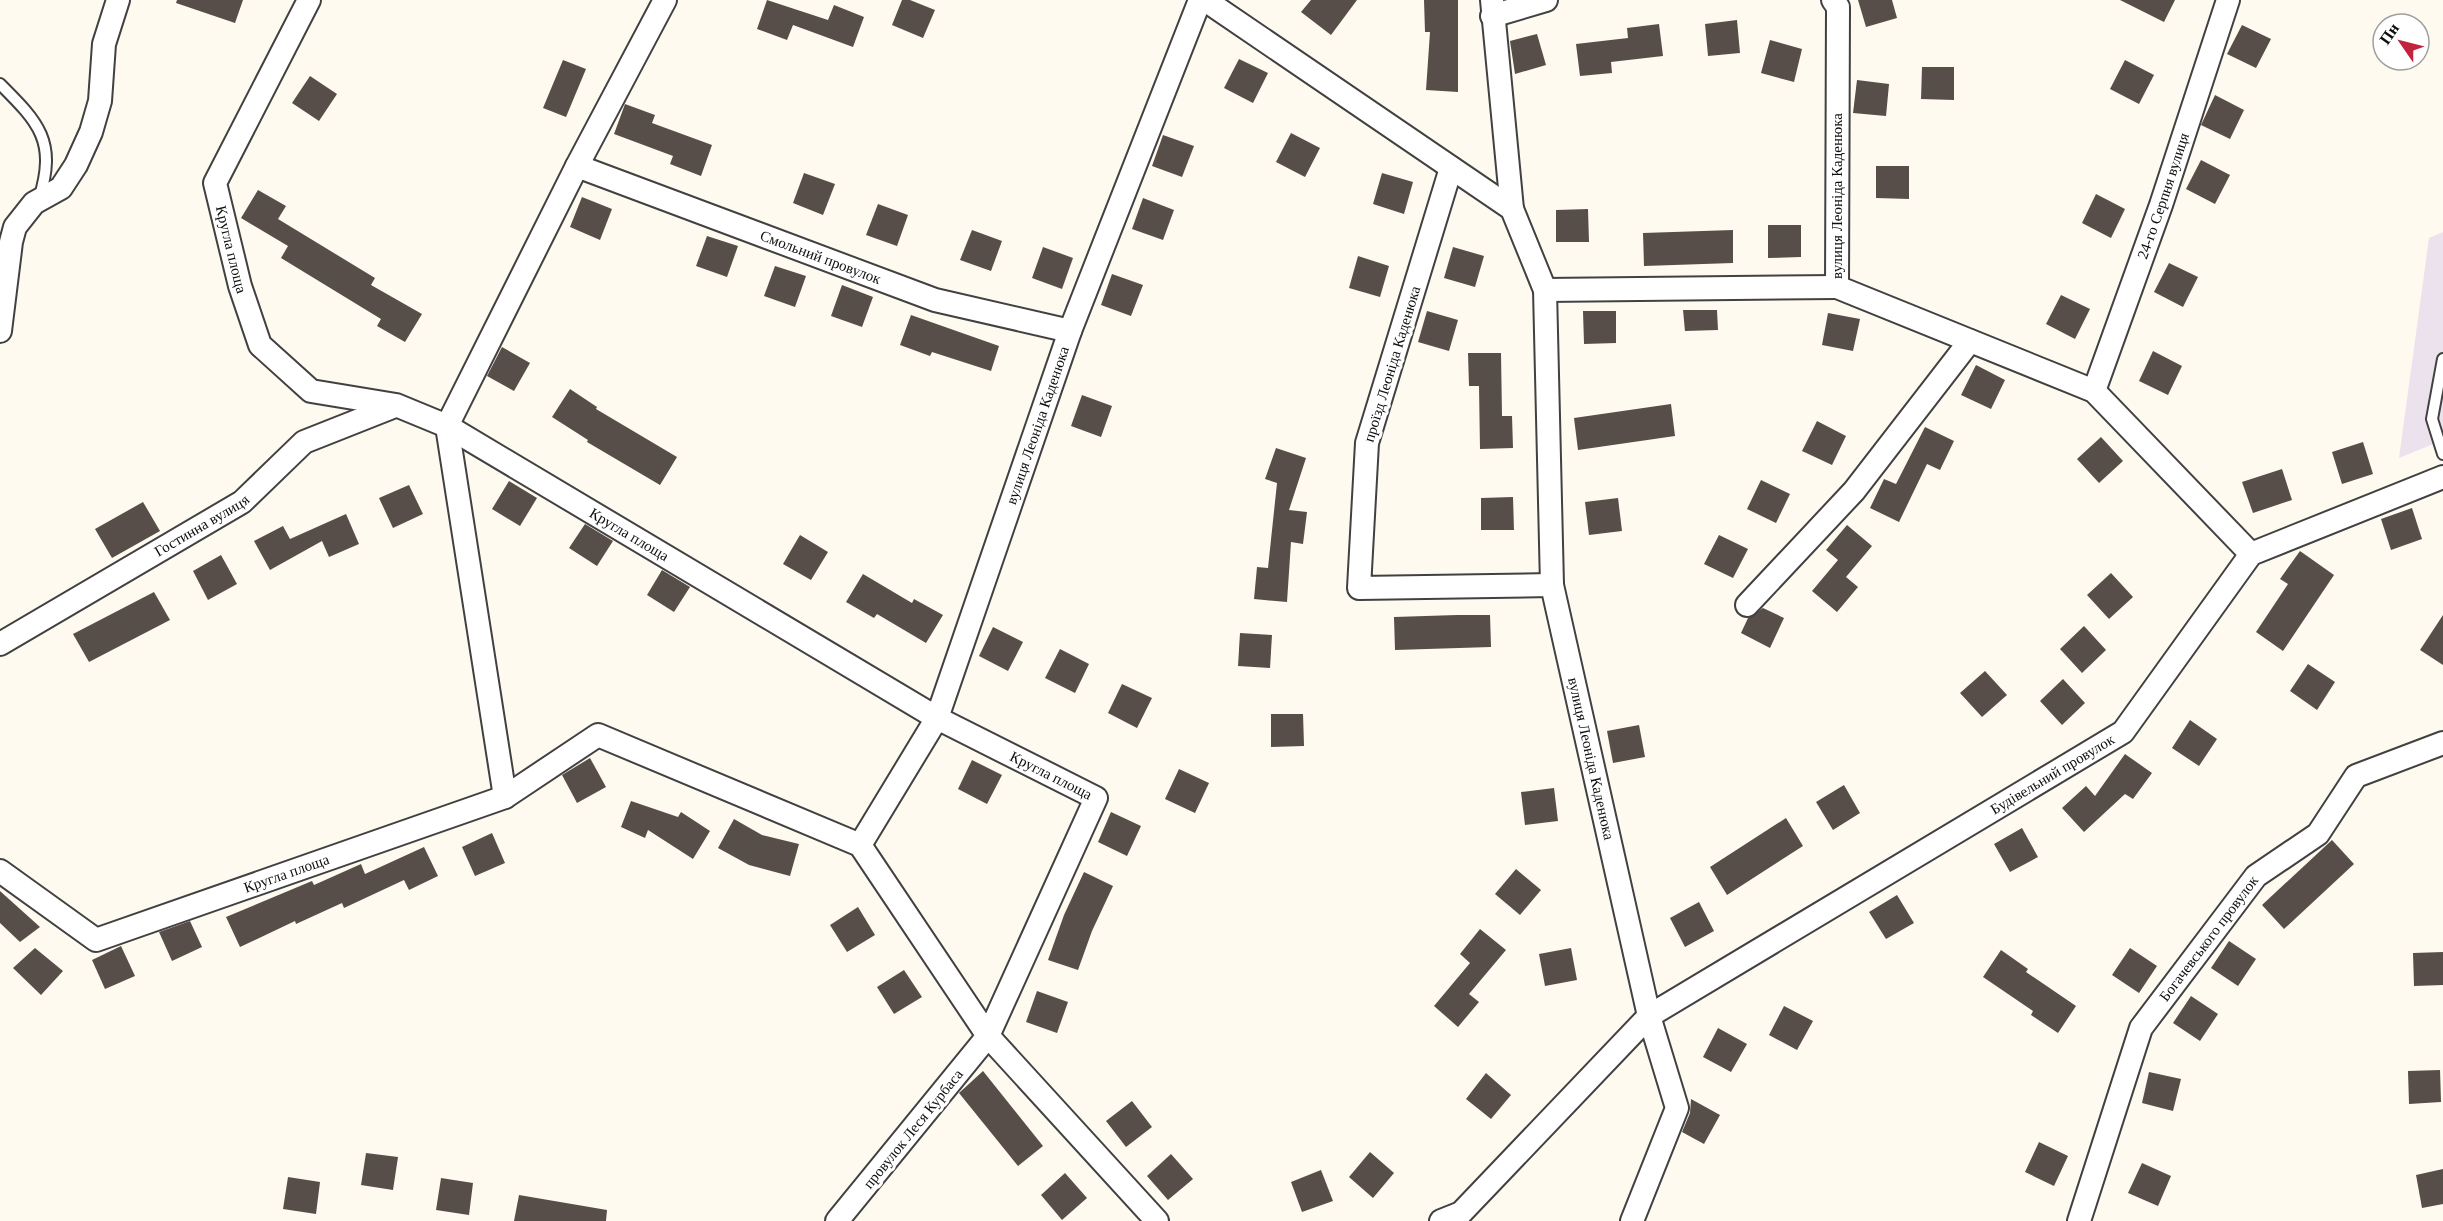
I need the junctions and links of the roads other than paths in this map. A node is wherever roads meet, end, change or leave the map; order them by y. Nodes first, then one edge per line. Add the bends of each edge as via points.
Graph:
1 (118, 0) edge
2 (309, 0) edge
3 (665, 0) edge
4 (1200, 0) edge
5 (1205, 0) edge
6 (1546, 0) edge
7 (1833, 0) edge
8 (2228, 0) edge
9 (1492, 8) edge
10 (0, 84) edge
11 (577, 166) junction
12 (1451, 168) junction
13 (39, 199) junction
14 (1512, 209) junction
15 (1837, 286) junction
16 (1545, 290) junction
17 (0, 331) edge
18 (1070, 331) junction
19 (1970, 341) junction
20 (2443, 359) edge
21 (2094, 391) junction
22 (396, 405) junction
23 (447, 426) junction
24 (2443, 454) edge
25 (2443, 477) edge
26 (2251, 554) junction
27 (1552, 585) junction
28 (1747, 605) dead end
29 (0, 644) edge
30 (937, 718) junction
31 (2443, 743) edge
32 (505, 797) junction
33 (860, 845) junction
34 (0, 871) edge
35 (1649, 1016) junction
36 (988, 1036) junction
37 (837, 1221) edge
38 (1157, 1221) edge
39 (1441, 1221) edge
40 (1632, 1221) edge
41 (2079, 1221) edge

1 - 13 street via 104,44 100,101 91,132 61,188
2 - 22 street, Кругла площа via 215,183 240,286 260,345 311,391
3 - 11 street
4 - 18 street, вулиця Леоніда Каденюка
5 - 12 street
6 - 9 street, вулиця Леоніда Каденюка
7 - 15 street, вулиця Леоніда Каденюка via 1838,7
8 - 21 street, 24-го Серпня вулиця via 2161,205
9 - 14 street, вулиця Леоніда Каденюка
10 - 13 lane via 28,110 40,130 46,153 46,177
11 - 18 street, Смольний провулок via 935,300
11 - 23 street
12 - 14 street
12 - 27 street, проїзд Леоніда Каденюка via 1367,443 1359,588
13 - 17 street via 23,214 11,242
14 - 16 street, вулиця Леоніда Каденюка
15 - 16 street
15 - 19 street, вулиця Леоніда Каденюка
16 - 27 street, вулиця Леоніда Каденюка
18 - 30 street, вулиця Леоніда Каденюка
19 - 21 street, вулиця Леоніда Каденюка
19 - 28 street via 1854,491
20 - 24 lane via 2432,419
21 - 26 street, вулиця Леоніда Каденюка
22 - 23 street, Кругла площа
22 - 29 street, Гостинна вулиця via 304,442 242,502
23 - 30 street, Кругла площа
23 - 32 street
25 - 26 street
26 - 35 street, Будівельний провулок via 2123,732
27 - 35 street, вулиця Леоніда Каденюка
30 - 33 street, вулиця Леоніда Каденюка
30 - 36 street, Кругла площа via 1096,798
31 - 41 street, Богачевського провулок via 2356,776 2318,834 2256,876 2249,885 2141,1028
32 - 33 street, Кругла площа via 598,735
32 - 34 street, Кругла площа via 96,940
33 - 36 street
35 - 39 street via 1461,1213
35 - 40 street, вулиця Леоніда Каденюка via 1677,1108
36 - 37 street, провулок Леся Курбаса
36 - 38 street

